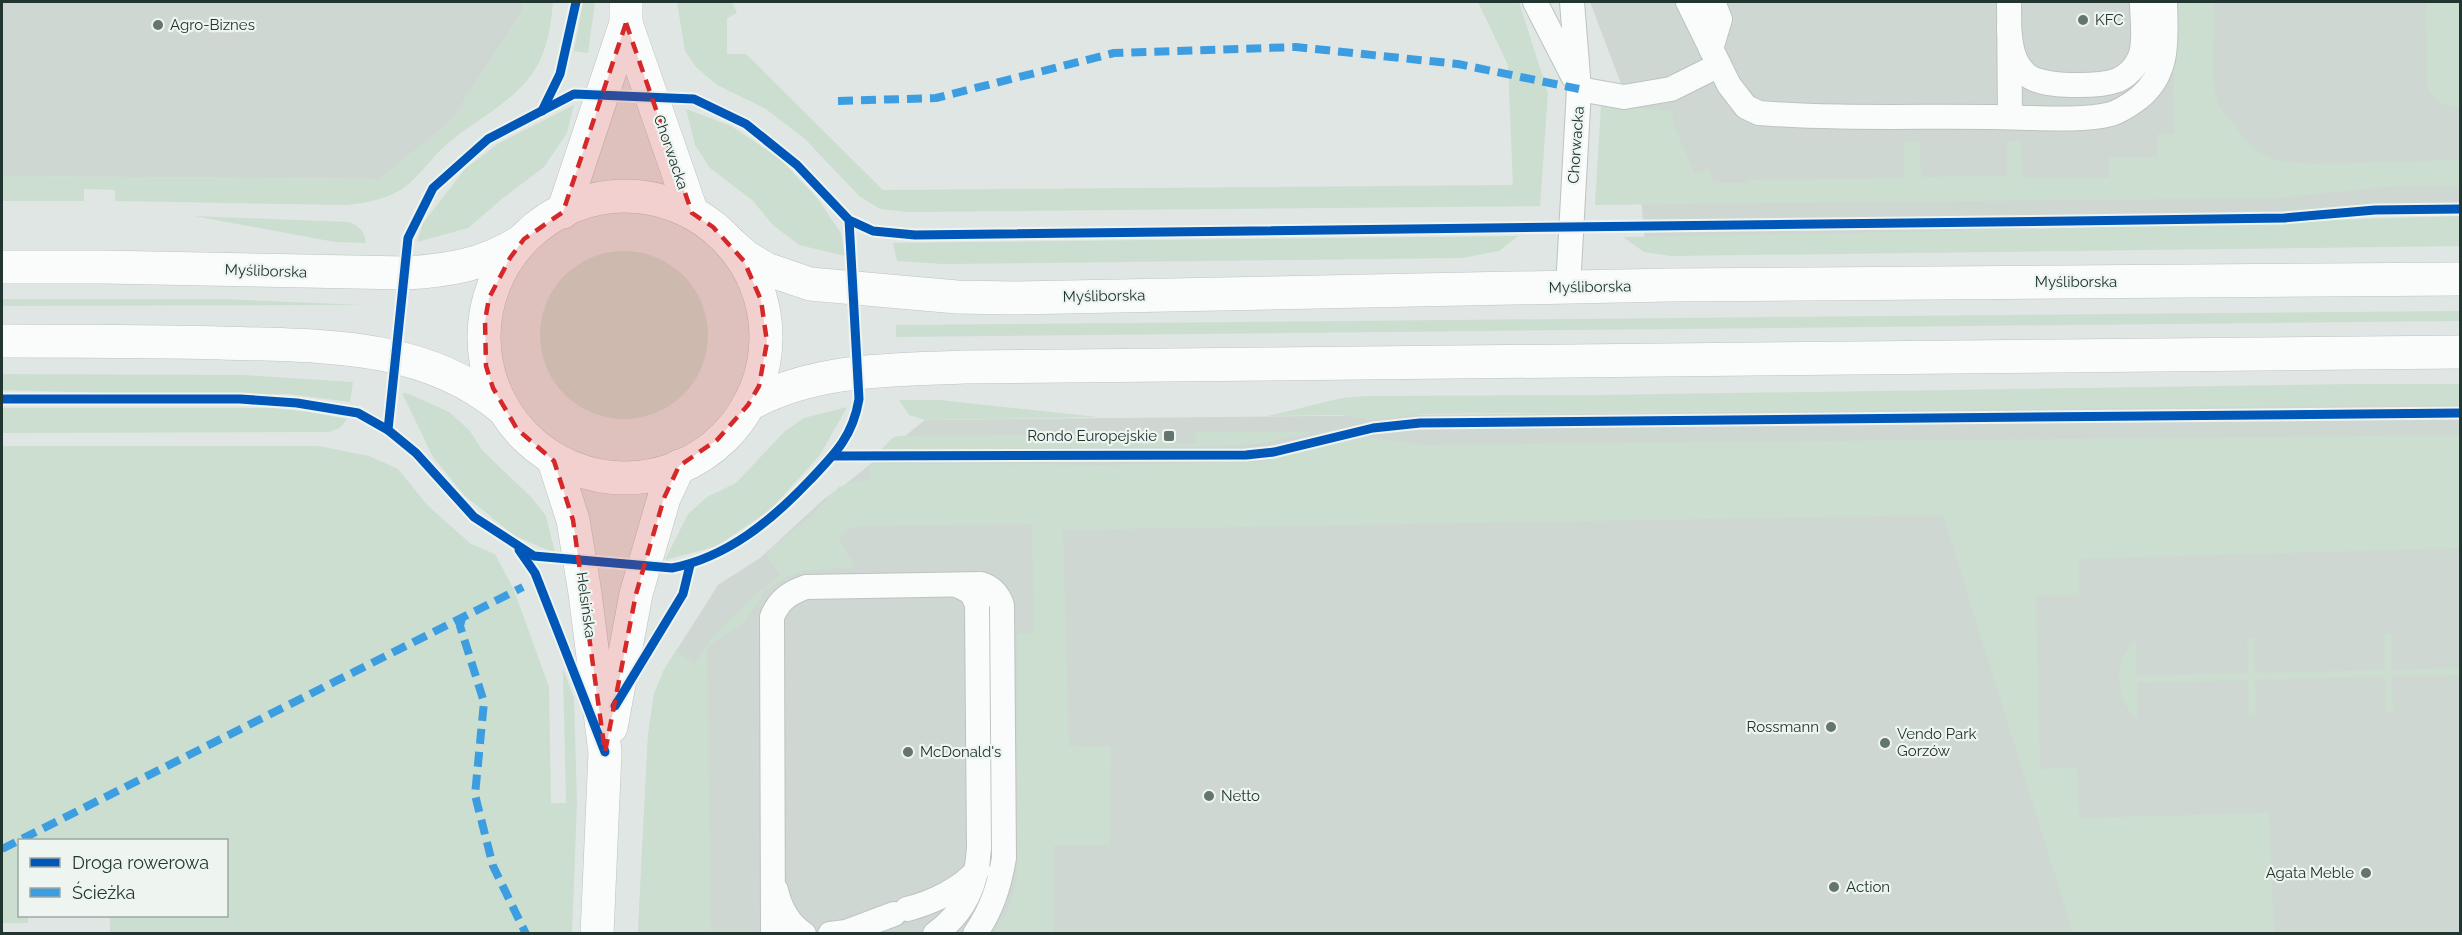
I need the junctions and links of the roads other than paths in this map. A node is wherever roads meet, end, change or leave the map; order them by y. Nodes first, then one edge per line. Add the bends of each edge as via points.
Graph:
1 (1535, 2) edge
2 (1572, 2) edge
3 (1688, 2) edge
4 (1713, 2) edge
5 (2009, 2) edge
6 (2142, 2) edge
7 (2165, 2) edge
8 (626, 12) edge
9 (2009, 28) junction
10 (1715, 57) junction
11 (1579, 89) junction
12 (2010, 117) junction
13 (562, 212) junction
14 (692, 213) junction
15 (524, 239) junction
16 (730, 243) junction
17 (2, 267) edge
18 (2460, 278) edge
19 (1568, 288) junction
20 (2, 341) edge
21 (2460, 352) edge
22 (748, 405) junction
23 (503, 409) junction
24 (554, 461) junction
25 (679, 466) junction
26 (957, 585) junction
27 (605, 752) junction
28 (978, 869) junction
29 (772, 870) junction
30 (597, 933) edge
31 (773, 933) edge
32 (805, 933) edge
33 (830, 933) edge
34 (935, 933) edge
35 (975, 933) edge

1 - 11 lane
2 - 11 lane, Chorwacka
3 - 10 lane
4 - 10 lane via 1720,19
5 - 9 lane
6 - 9 lane via 2140,58 2126,75 2108,82 2054,84 2032,78 2016,62
7 - 12 lane via 2163,65 2154,82 2134,101 2113,114 2098,116
8 - 13 main road, Chorwacka
8 - 14 main road, Chorwacka
9 - 12 lane
10 - 11 lane via 1671,89 1624,97
10 - 12 lane via 1736,96 1759,113
11 - 19 lane, Chorwacka
13 - 14 main road via 583,203 628,197 672,204
13 - 15 main road
14 - 16 main road
15 - 17 main road, Myśliborska via 501,254 436,272
15 - 23 main road via 498,277 485,321 486,366
16 - 19 main road, Myśliborska via 766,269 810,284 957,297
16 - 22 main road via 754,279 766,321 764,364 759,386
18 - 19 main road, Myśliborska
20 - 23 main road via 310,346 372,353 411,361 461,379
21 - 22 main road via 964,367 827,377 789,387
22 - 25 main road via 717,440
23 - 24 main road via 517,429
24 - 25 main road via 583,473 615,478 648,476
24 - 27 main road, Helsińska via 573,519
25 - 27 main road, Helsińska via 664,498 636,594
26 - 28 lane via 971,592 977,604
26 - 29 lane via 806,587 776,606 772,617
26 - 35 lane via 989,586 1002,604 1004,858 989,913
27 - 30 main road, Helsińska
28 - 33 lane via 955,889 846,932
28 - 34 lane via 961,908
29 - 31 lane
29 - 32 lane via 788,919

